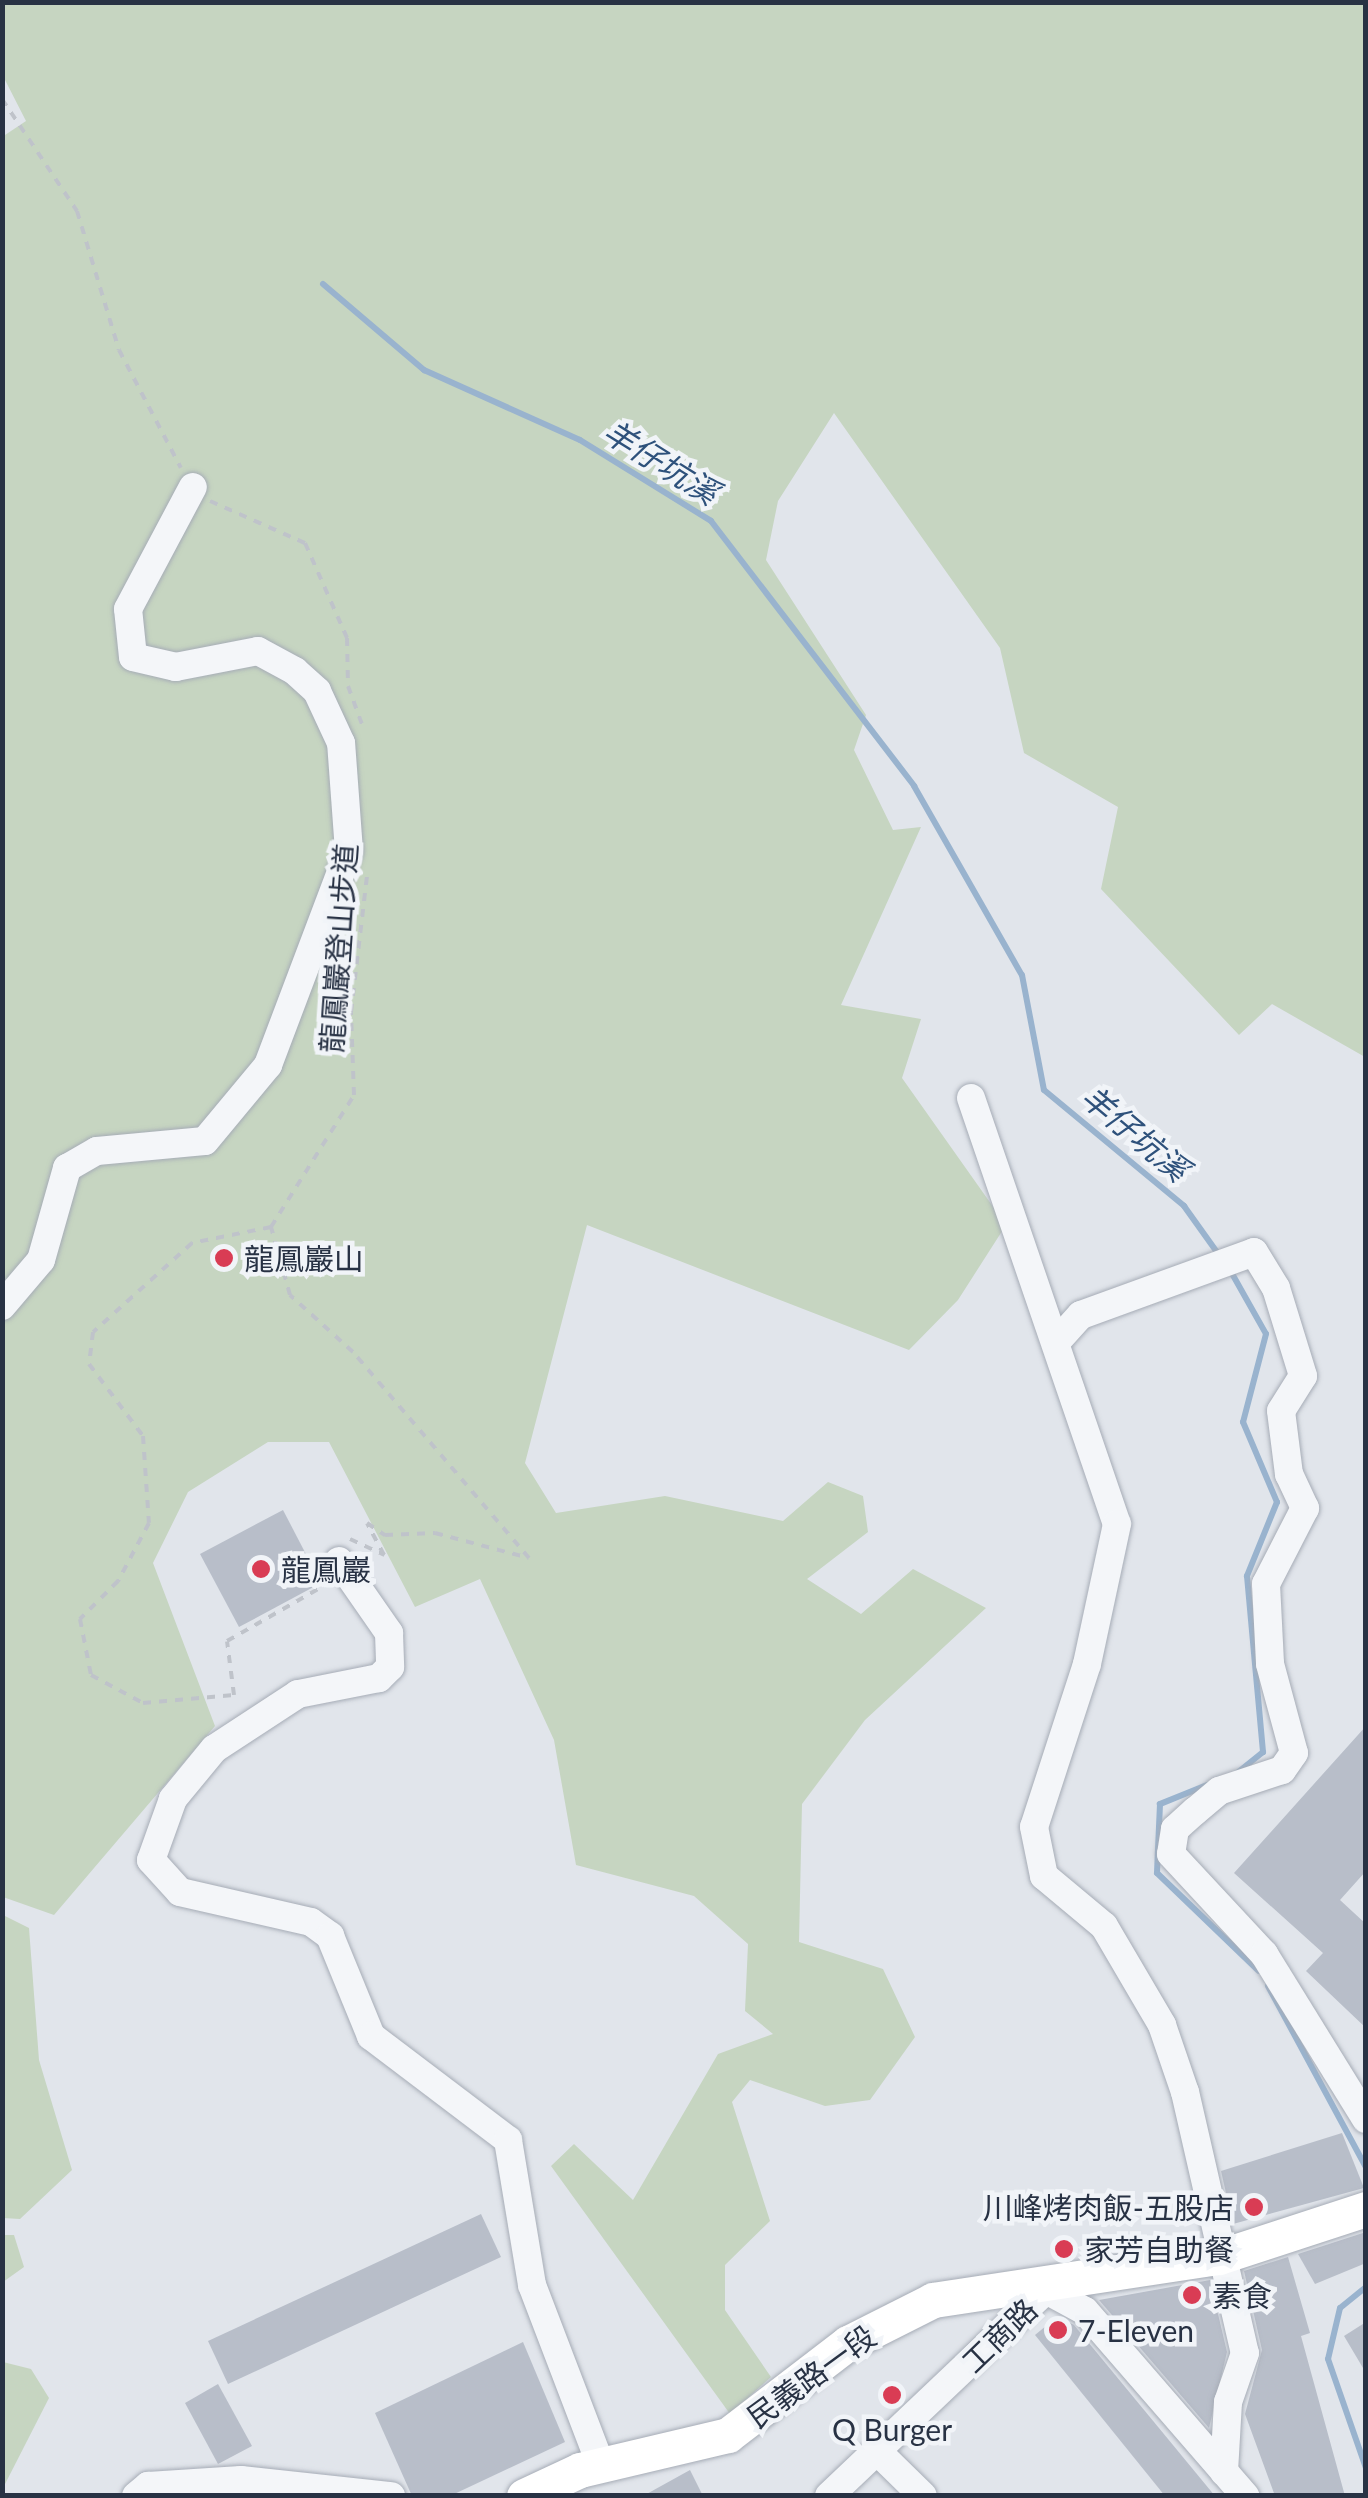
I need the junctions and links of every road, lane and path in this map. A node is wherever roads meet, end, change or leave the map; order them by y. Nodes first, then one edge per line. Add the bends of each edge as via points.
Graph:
1 (2, 99) edge
2 (193, 488) junction
3 (365, 744) dead end
4 (368, 871) dead end
5 (971, 1098) dead end
6 (271, 1227) junction
7 (2, 1306) edge
8 (1060, 1338) junction
9 (343, 1565) junction
10 (1366, 2119) edge
11 (1366, 2209) edge
12 (1219, 2257) junction
13 (1046, 2290) junction
14 (877, 2451) junction
15 (602, 2466) junction
16 (1224, 2472) junction
17 (145, 2492) edge
18 (391, 2496) edge
19 (524, 2496) edge
20 (829, 2496) edge
21 (924, 2496) edge
22 (1244, 2496) edge

1 - 2 path via 77,211 119,350
2 - 3 path via 305,543 347,638
2 - 7 street via 128,609 133,657 176,667 258,651 295,671 317,691 341,744 349,852 268,1065 206,1141 97,1151 66,1168 41,1260
4 - 6 path, 龍鳳巖登山步道 via 352,1012 354,1095
5 - 8 street
6 - 9 path via 290,1294 354,1352 529,1558 436,1533 385,1535 366,1523 384,1554 352,1533 360,1552 346,1548
6 - 9 path via 192,1242 93,1332 89,1364 143,1436 149,1524 118,1581 80,1619 90,1675 144,1702 234,1695 226,1641
8 - 10 street via 1081,1315 1254,1252 1276,1288 1303,1376 1281,1412 1289,1474 1306,1508 1266,1584 1270,1664 1294,1752 1282,1770 1219,1791 1175,1829 1171,1854 1264,1954
8 - 12 street via 1118,1524 1087,1664 1034,1827 1044,1876 1104,1926 1162,2025
9 - 15 street via 389,1633 390,1667 379,1678 298,1694 214,1748 172,1800 151,1860 180,1892 310,1922 330,1936 371,2036 508,2140 532,2285
11 - 12 main road, 民義路一段
12 - 13 main road, 民義路一段
12 - 16 street via 1245,2353 1228,2402
13 - 14 street, 工商路
13 - 15 main road, 民義路一段 via 988,2286 933,2300 848,2343 728,2435
13 - 16 street, 工商路 via 1085,2311
14 - 20 street, 工商路
14 - 21 street
15 - 19 main road, 民義路一段
16 - 22 street, 工商路
17 - 18 street via 240,2480

